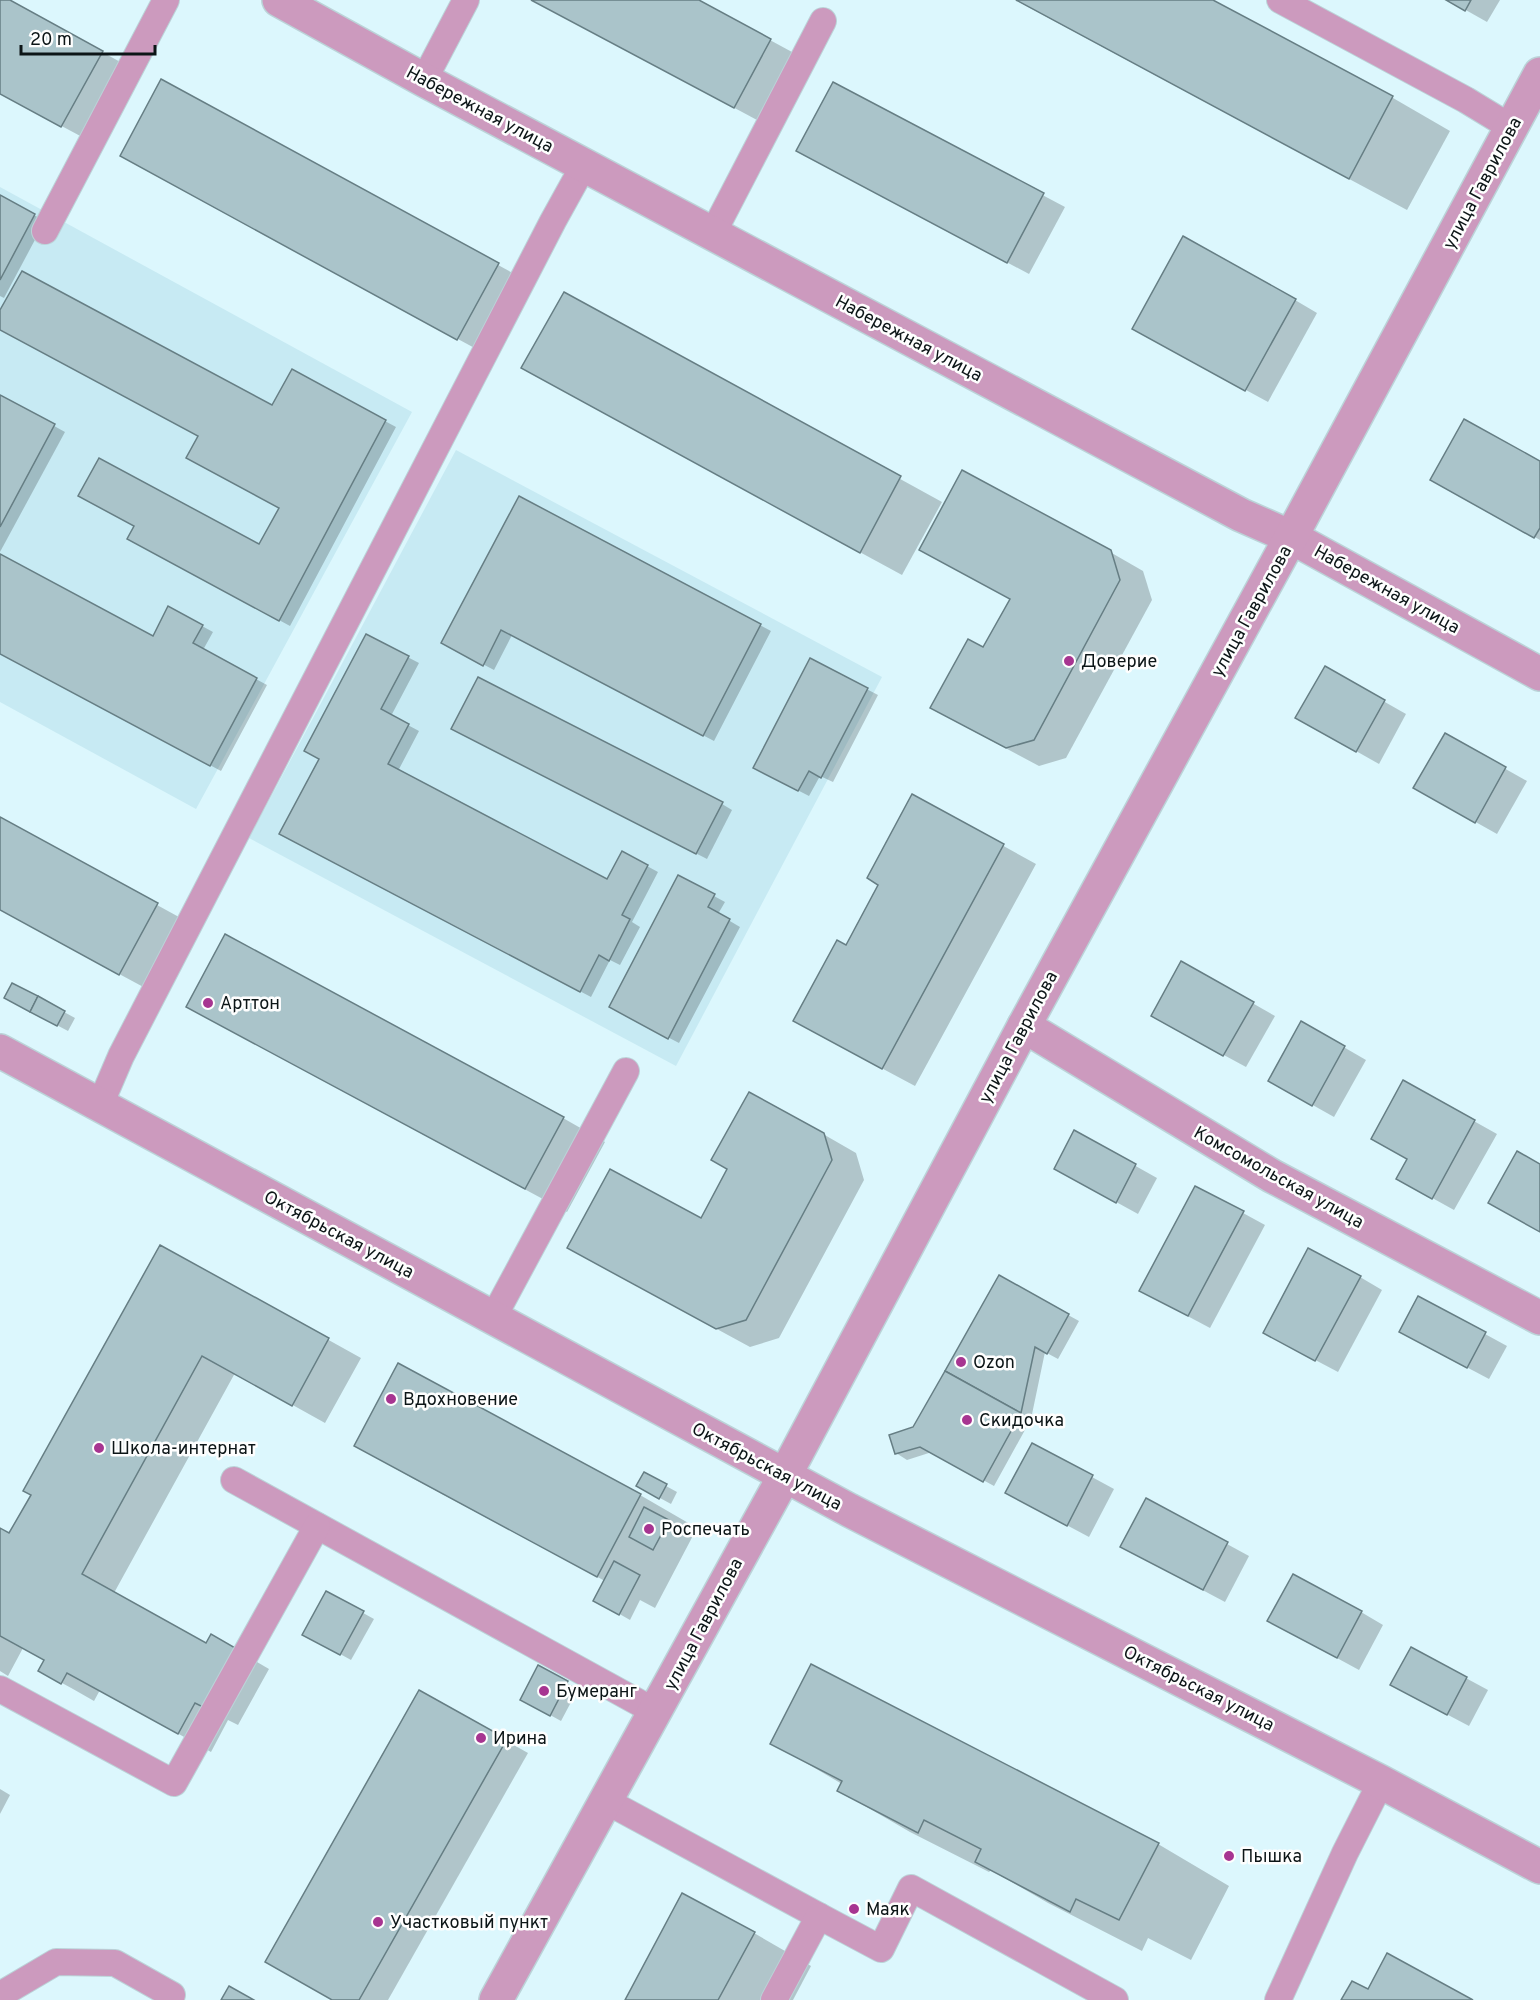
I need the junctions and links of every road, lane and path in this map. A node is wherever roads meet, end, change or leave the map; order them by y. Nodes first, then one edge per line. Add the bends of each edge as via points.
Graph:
1 (166, 0) edge
2 (279, 0) edge
3 (466, 0) edge
4 (1280, 0) edge
5 (824, 21) dead end
6 (424, 80) junction
7 (1536, 92) edge
8 (1512, 128) junction
9 (584, 165) junction
10 (45, 231) dead end
11 (713, 233) junction
12 (1291, 537) junction
13 (1540, 674) edge
14 (1024, 1026) junction
15 (0, 1051) edge
16 (626, 1071) dead end
17 (100, 1105) junction
18 (493, 1318) junction
19 (1540, 1318) edge
20 (785, 1475) junction
21 (234, 1480) dead end
22 (317, 1526) junction
23 (0, 1689) edge
24 (656, 1712) junction
25 (1381, 1782) junction
26 (606, 1801) junction
27 (1540, 1867) edge
28 (819, 1916) junction
29 (0, 1995) edge
30 (172, 1995) dead end
31 (496, 2000) edge
32 (774, 2000) edge
33 (1115, 2000) edge
34 (1278, 2000) edge

1 - 10 lane
2 - 6 street, Набережная улица
3 - 6 lane
4 - 8 lane
5 - 11 lane
6 - 9 street, Набережная улица
7 - 8 street, улица Гаврилова
8 - 12 street, улица Гаврилова
9 - 11 street, Набережная улица
9 - 17 lane via 132,1034
11 - 12 street, Набережная улица via 1240,515
12 - 13 street, Набережная улица
12 - 14 street, улица Гаврилова
14 - 19 street, Комсомольская улица via 1272,1176
14 - 20 street, улица Гаврилова
15 - 17 street, Октябрьская улица
16 - 18 lane
17 - 18 street, Октябрьская улица
18 - 20 street, Октябрьская улица
20 - 24 street, улица Гаврилова
20 - 25 street, Октябрьская улица
21 - 22 lane
22 - 23 lane via 174,1783
22 - 24 lane
24 - 26 street, улица Гаврилова
25 - 27 street, Октябрьская улица
25 - 34 lane
26 - 28 lane
26 - 31 street, улица Гаврилова
28 - 32 lane
28 - 33 lane via 881,1948 911,1888
29 - 30 lane via 56,1962 115,1963

